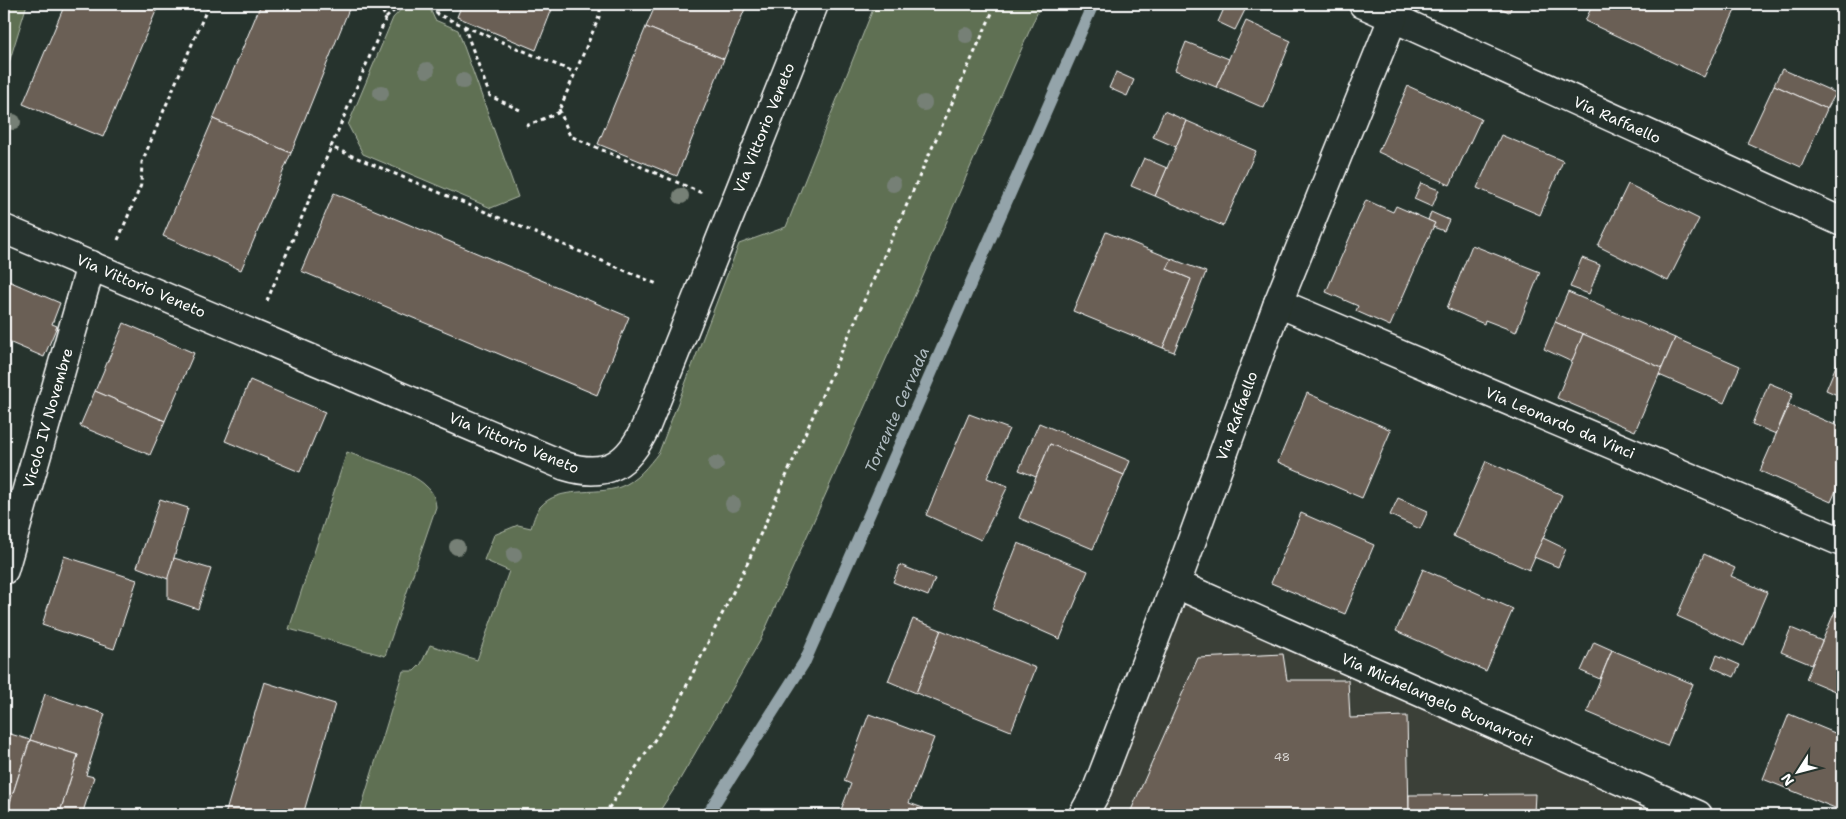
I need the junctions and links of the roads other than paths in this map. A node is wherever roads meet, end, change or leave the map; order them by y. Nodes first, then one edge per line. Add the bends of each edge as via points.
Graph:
1 (814, 4) edge
2 (1363, 4) edge
3 (1393, 18) junction
4 (1842, 222) edge
5 (4, 229) edge
6 (91, 265) junction
7 (1278, 303) junction
8 (1842, 542) edge
9 (4, 570) edge
10 (1176, 584) junction
11 (1083, 815) edge
12 (1698, 815) edge

1 - 6 street, Via Vittorio Veneto via 643,434 630,454 609,469 580,471 565,466
2 - 3 street, Via Raffaello
3 - 4 street, Via Raffaello
3 - 7 street, Via Raffaello
5 - 6 street, Via Vittorio Veneto
6 - 9 street, Vicolo IV Novembre
7 - 8 street, Via Leonardo da Vinci
7 - 10 street, Via Raffaello
10 - 11 street, Via Raffaello via 1096,792
10 - 12 street, Via Michelangelo Buonarroti

